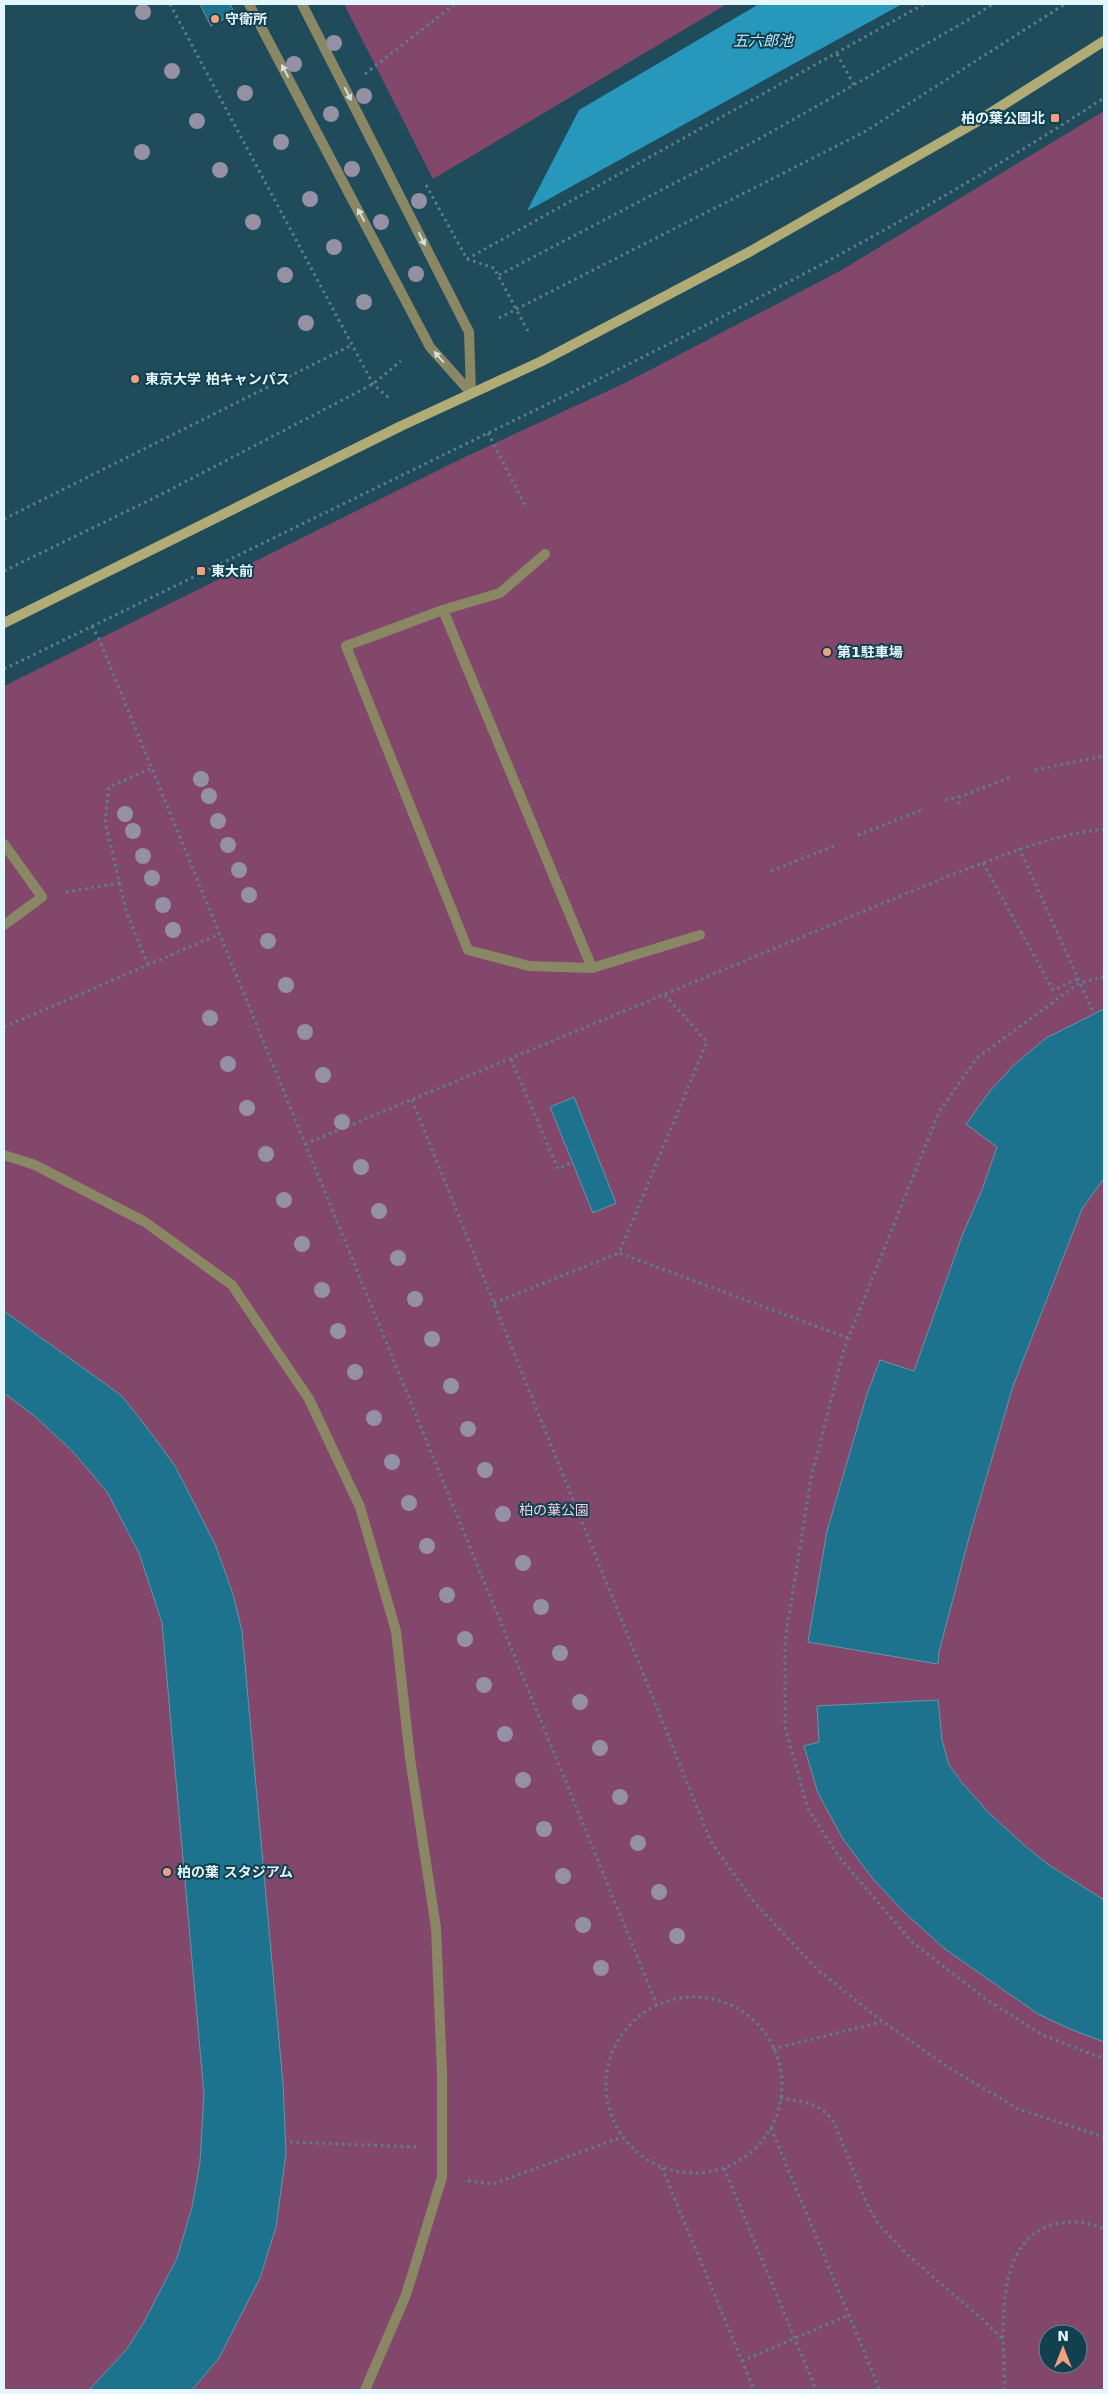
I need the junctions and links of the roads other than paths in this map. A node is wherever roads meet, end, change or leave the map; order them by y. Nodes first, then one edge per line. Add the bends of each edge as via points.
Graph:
1 (249, 4) edge
2 (302, 4) edge
3 (1104, 41) edge
4 (471, 393) junction
5 (545, 554) dead end
6 (443, 610) junction
7 (4, 623) edge
8 (4, 844) edge
9 (4, 925) edge
10 (700, 935) dead end
11 (592, 968) junction
12 (4, 1155) edge
13 (365, 2390) edge

4 -> 1 lane via 430,347
2 -> 4 lane via 469,332
3 - 4 street via 973,124 751,251 542,361
4 - 7 street
5 - 6 lane via 500,593
6 - 11 lane
6 - 11 lane via 346,646 468,950 529,966
8 - 9 lane via 42,897
10 - 11 lane
12 - 13 lane via 35,1166 145,1222 232,1285 309,1399 360,1507 396,1631 410,1758 436,1928 442,2073 442,2178 406,2295

